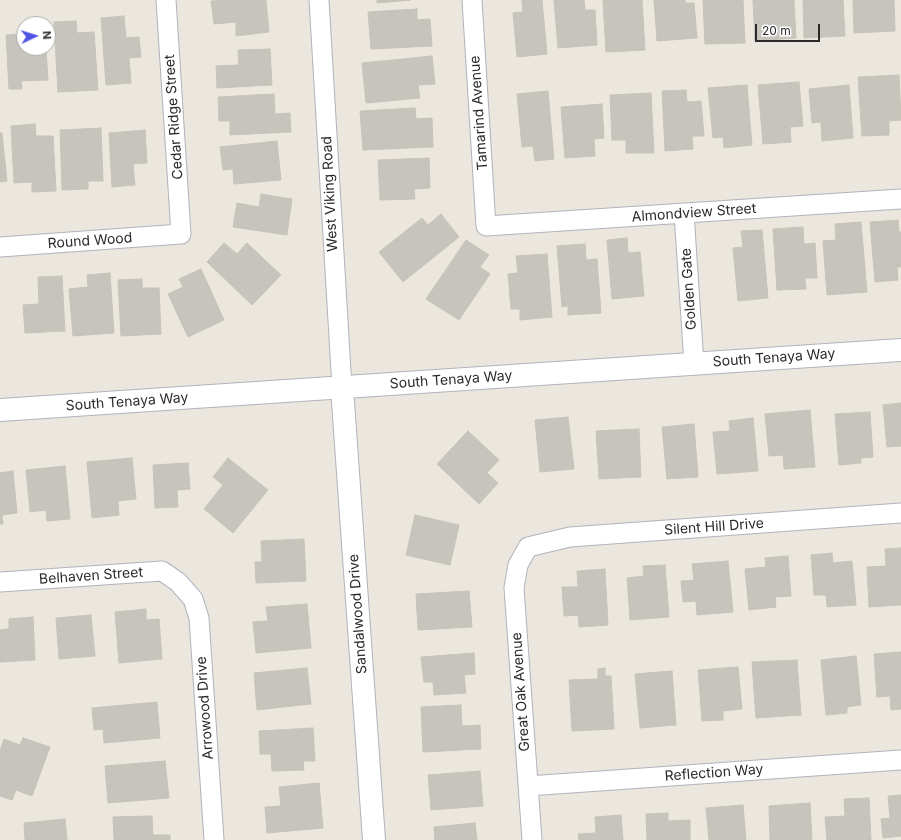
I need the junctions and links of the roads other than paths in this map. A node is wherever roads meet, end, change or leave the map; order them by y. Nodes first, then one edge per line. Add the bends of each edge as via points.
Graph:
1 (166, 0) edge
2 (319, 0) edge
3 (472, 0) edge
4 (901, 199) edge
5 (684, 213) junction
6 (486, 226) joint
7 (181, 234) joint
8 (0, 247) edge
9 (901, 350) edge
10 (694, 364) junction
11 (342, 388) junction
12 (0, 410) edge
13 (901, 513) edge
14 (528, 547) joint
15 (0, 582) edge
16 (178, 582) joint
17 (901, 760) edge
18 (528, 786) junction
19 (214, 840) edge
20 (374, 840) edge
21 (532, 840) edge

1 - 7 street, Cedar Ridge Street
2 - 11 street, West Viking Road
3 - 6 street, Tamarind Avenue
4 - 5 street, Almondview Street
5 - 6 street, Almondview Street
5 - 10 street, Golden Gate
7 - 8 street, Round Wood
9 - 10 street, South Tenaya Way
10 - 11 street, South Tenaya Way
11 - 12 street, South Tenaya Way
11 - 20 street, Sandalwood Drive
13 - 14 street, Silent Hill Drive via 570,537
14 - 18 street, Great Oak Avenue via 518,566 514,588
15 - 16 street, Belhaven Street via 162,571
16 - 19 street, Arrowood Drive via 193,599 199,618
17 - 18 street, Reflection Way
18 - 21 street, Great Oak Avenue

